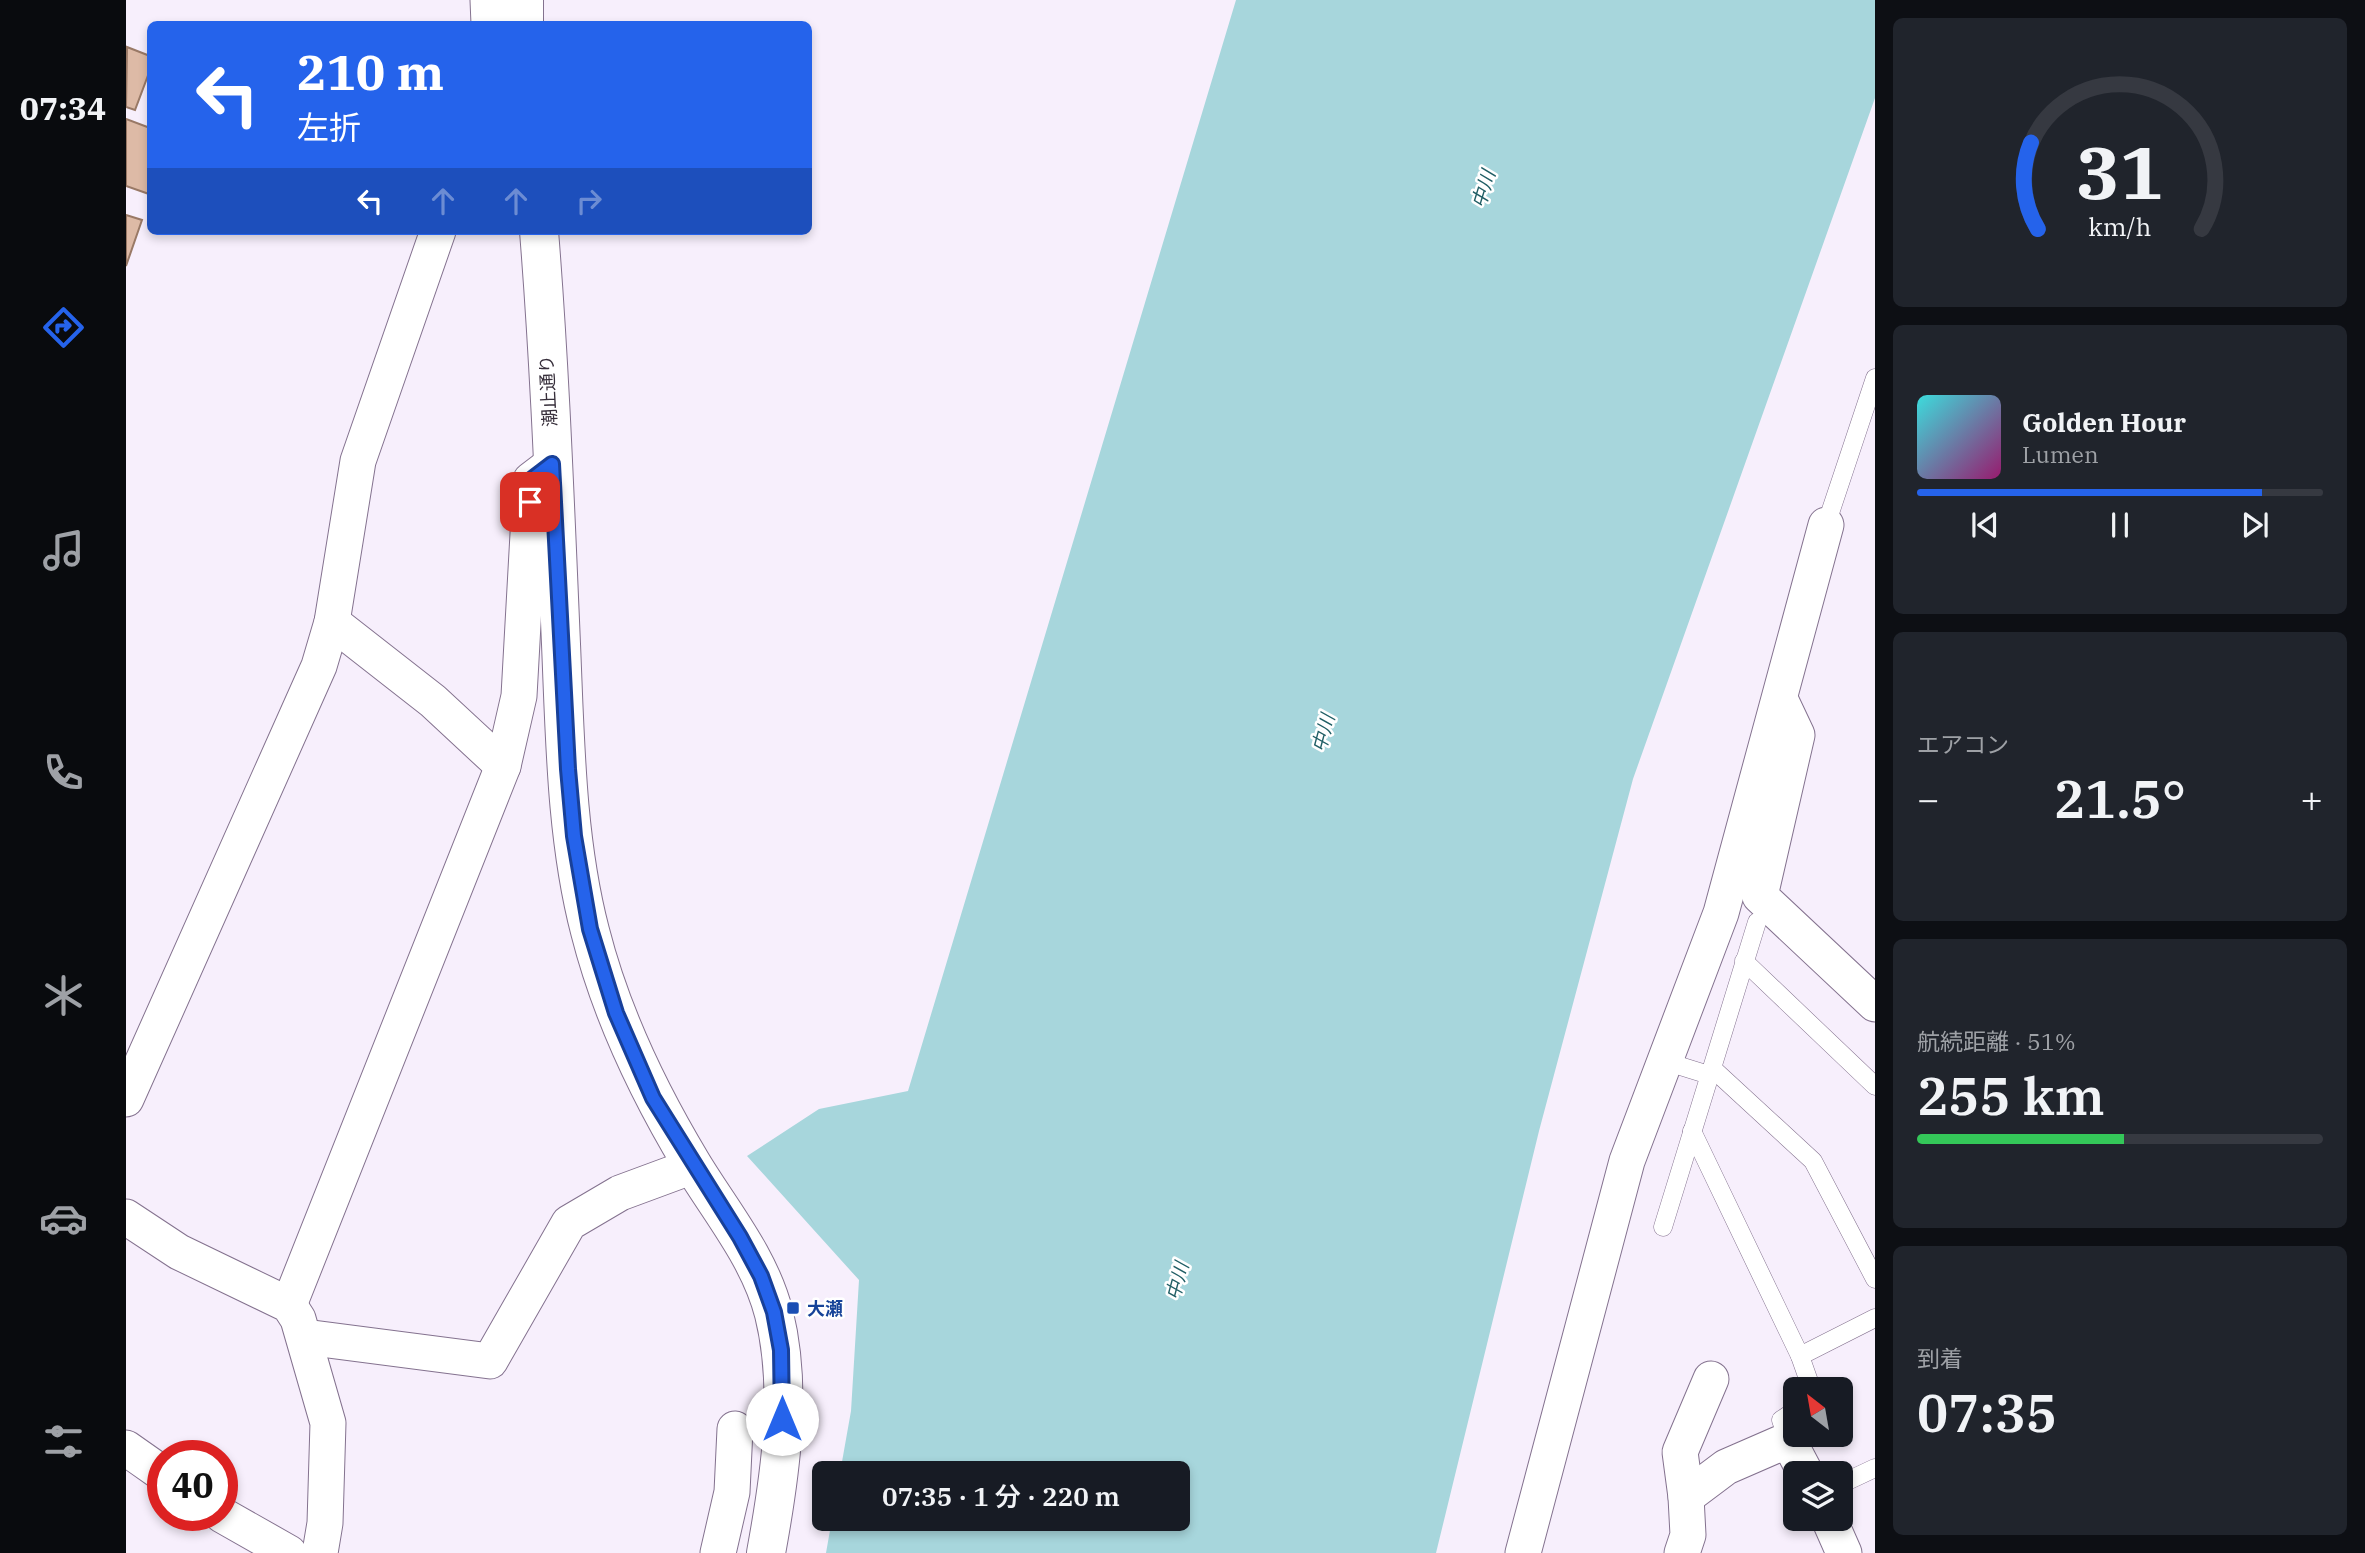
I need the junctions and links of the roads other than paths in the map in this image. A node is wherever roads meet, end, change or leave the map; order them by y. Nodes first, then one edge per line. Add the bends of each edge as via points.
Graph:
1 (488, 0) edge
2 (524, 0) edge
3 (489, 21) edge
4 (524, 21) edge
5 (437, 235) edge
6 (539, 235) edge
7 (1875, 378) edge
8 (552, 464) junction
9 (1826, 525) joint
10 (332, 622) junction
11 (1780, 699) junction
12 (503, 766) junction
13 (1757, 922) dead end
14 (1745, 961) junction
15 (1875, 1004) edge
16 (1664, 1061) junction
17 (1710, 1071) junction
18 (1875, 1086) edge
19 (126, 1099) edge
20 (1692, 1131) junction
21 (693, 1166) junction
22 (126, 1217) edge
23 (1663, 1227) dead end
24 (1875, 1279) edge
25 (289, 1305) junction
26 (1875, 1318) edge
27 (305, 1337) junction
28 (1800, 1356) junction
29 (1807, 1377) edge
30 (1711, 1379) dead end
31 (734, 1429) dead end
32 (1783, 1431) edge
33 (126, 1448) edge
34 (147, 1463) edge
35 (1875, 1468) edge
36 (1853, 1478) edge
37 (1686, 1497) junction
38 (238, 1524) edge
39 (1834, 1531) edge
40 (289, 1553) edge
41 (320, 1553) edge
42 (718, 1553) edge
43 (766, 1553) edge
44 (1523, 1553) edge
45 (1682, 1553) edge
46 (1844, 1553) edge

1 - 3 street
2 - 4 street
5 - 10 street via 358,461
6 - 8 street, 潮止通り
7 - 9 lane
8 - 12 street via 531,480 519,696
8 - 21 street, 潮止通り via 567,757 574,836 590,929 616,1013 653,1098
9 - 11 street
10 - 12 street via 433,701
10 - 19 street via 319,666
11 - 15 street via 1797,736 1760,896
11 - 16 street via 1721,913
12 - 25 street
13 - 14 lane
14 - 17 lane
14 - 18 lane
16 - 17 lane
16 - 44 street via 1627,1161
17 - 20 lane
17 - 24 lane via 1813,1161
20 - 23 lane
20 - 28 lane
21 - 27 street via 620,1193 569,1223 490,1361
21 - 43 street, 潮止通り via 740,1237 774,1312 781,1350 782,1438
22 - 25 street via 179,1252
25 - 27 street
26 - 28 lane
27 - 41 street via 328,1423
28 - 29 lane
30 - 37 street via 1681,1452
31 - 42 street via 732,1492
32 - 37 street
33 - 34 street
35 - 36 lane
37 - 45 street via 1688,1535
38 - 40 street
39 - 46 street

